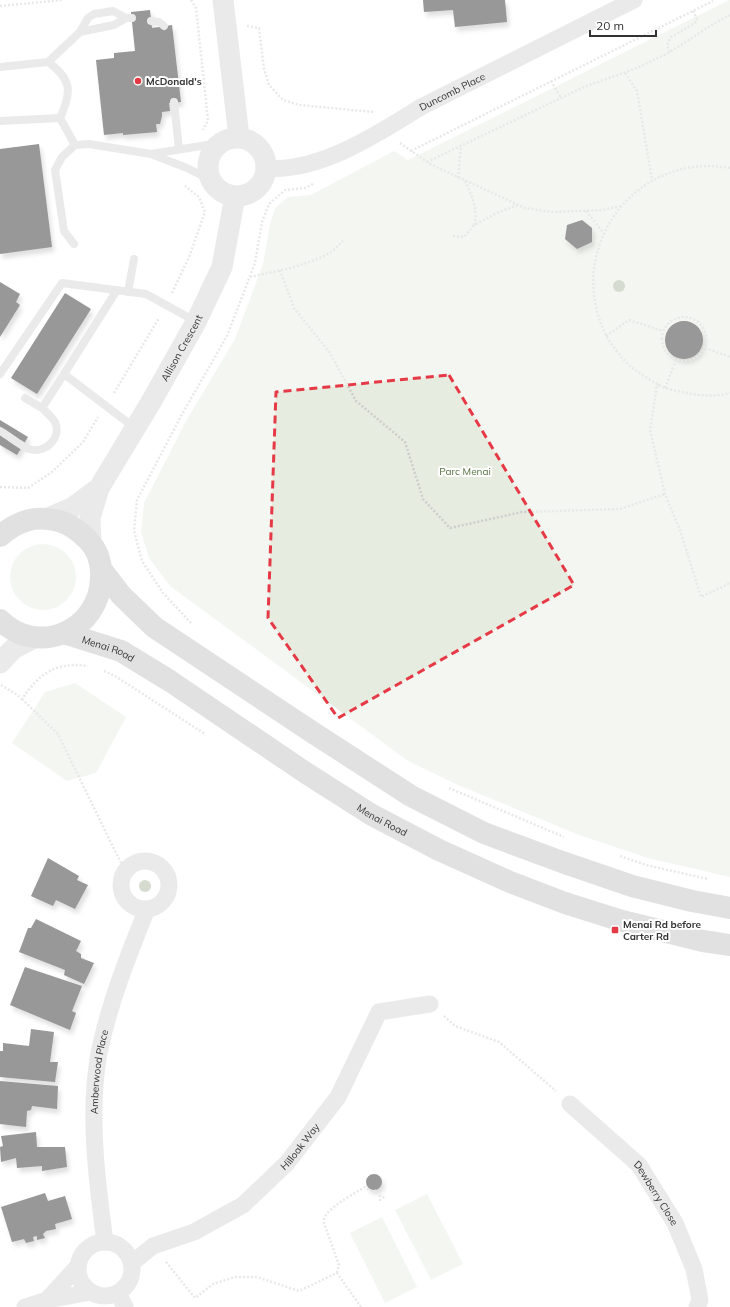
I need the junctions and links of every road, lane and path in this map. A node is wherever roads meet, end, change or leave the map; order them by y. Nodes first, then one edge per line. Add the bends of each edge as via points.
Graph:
1 (63, 0) edge
2 (191, 0) edge
3 (224, 0) edge
4 (634, 0) edge
5 (713, 1) edge
6 (0, 6) edge
7 (693, 11) junction
8 (730, 15) edge
9 (151, 20) dead end
10 (164, 26) dead end
11 (259, 28) dead end
12 (80, 32) junction
13 (670, 52) junction
14 (48, 62) junction
15 (0, 67) edge
16 (624, 72) junction
17 (551, 81) junction
18 (561, 98) junction
19 (174, 102) dead end
20 (381, 113) dead end
21 (60, 118) junction
22 (0, 121) edge
23 (202, 132) dead end
24 (229, 140) junction
25 (396, 140) dead end
26 (75, 145) junction
27 (462, 146) junction
28 (179, 149) junction
29 (411, 151) junction
30 (151, 154) junction
31 (426, 162) junction
32 (266, 168) junction
33 (730, 168) edge
34 (458, 178) junction
35 (211, 180) junction
36 (652, 180) junction
37 (319, 181) dead end
38 (464, 181) junction
39 (185, 185) dead end
40 (235, 196) junction
41 (518, 205) junction
42 (620, 206) junction
43 (586, 211) junction
44 (474, 225) junction
45 (604, 232) junction
46 (453, 236) dead end
47 (343, 241) dead end
48 (74, 244) dead end
49 (134, 259) dead end
50 (280, 270) junction
51 (250, 277) junction
52 (117, 290) junction
53 (128, 292) junction
54 (167, 305) junction
55 (196, 322) junction
56 (663, 332) junction
57 (606, 336) junction
58 (705, 348) junction
59 (730, 357) edge
60 (676, 360) junction
61 (1, 370) edge
62 (64, 374) junction
63 (661, 386) junction
64 (665, 388) junction
65 (730, 393) edge
66 (25, 398) dead end
67 (106, 406) junction
68 (42, 408) junction
69 (135, 428) junction
70 (0, 430) edge
71 (0, 487) edge
72 (98, 488) junction
73 (665, 494) junction
74 (0, 513) edge
75 (38, 519) junction
76 (0, 536) edge
77 (91, 543) junction
78 (101, 569) junction
79 (730, 583) edge
80 (0, 620) edge
81 (193, 625) dead end
82 (64, 633) junction
83 (36, 637) junction
84 (0, 663) edge
85 (22, 699) dead end
86 (448, 788) dead end
87 (564, 837) dead end
88 (616, 855) dead end
89 (125, 870) junction
90 (715, 881) dead end
91 (730, 908) edge
92 (147, 909) junction
93 (730, 945) edge
94 (430, 1004) joint
95 (570, 1104) joint
96 (380, 1196) junction
97 (385, 1198) dead end
98 (380, 1201) dead end
99 (105, 1242) junction
100 (153, 1246) junction
101 (132, 1263) junction
102 (78, 1266) junction
103 (337, 1273) junction
104 (91, 1292) junction
105 (47, 1300) junction
106 (121, 1300) edge
107 (25, 1307) edge
108 (361, 1307) edge
109 (697, 1307) edge

1 - 6 path
2 - 23 path via 196,8 199,27 208,120
3 - 24 street
4 - 32 street, Duncomb Place via 421,107 343,151 301,166
5 - 7 path
7 - 13 path via 697,19 695,23 671,37 668,45
7 - 17 path
8 - 13 path
9 - 10 lane
11 - 20 path via 264,69 269,85 283,100
12 - 12 lane via 88,18 94,14 113,11 129,18 114,25
12 - 14 lane
13 - 16 path
14 - 15 lane
14 - 21 lane via 60,71 68,85 67,98
16 - 18 path
16 - 36 path via 637,91
17 - 18 path
17 - 29 path
18 - 27 path
19 - 28 lane
21 - 22 lane
21 - 26 lane
24 - 28 lane
24 - 32 street via 249,140 260,149 265,158
24 - 35 street via 212,151 208,170
25 - 29 path
26 - 30 lane via 89,144
26 - 48 lane via 62,157 55,170 64,231
27 - 31 path
27 - 34 path
28 - 30 lane
29 - 31 path
30 - 35 lane
31 - 34 path
32 - 40 street via 264,178 258,187 245,195
33 - 36 path via 689,167
34 - 38 path
35 - 40 street via 221,191
36 - 42 path
37 - 51 path via 305,188 285,190 270,204 262,222
38 - 41 path
38 - 44 path via 472,196 476,219
39 - 54 path via 199,197 205,212 189,257
40 - 55 street, Allison Crescent via 222,267
41 - 43 path via 551,212
41 - 44 path
42 - 43 path
42 - 45 path
43 - 45 path
44 - 46 path via 464,237
45 - 57 path via 595,257 592,284 596,311
47 - 50 path via 332,251 312,261
49 - 53 lane
50 - 51 path
50 - 73 path via 294,308 330,353 356,401 405,442 423,499 450,528 522,512 620,508
51 - 81 path via 227,336 137,500 134,532 142,561 163,593
52 - 53 lane
52 - 61 lane via 62,283
52 - 62 lane
53 - 54 lane via 146,294
54 - 55 lane
54 - 67 path
55 - 69 street, Allison Crescent
56 - 57 path via 629,320
56 - 58 path via 672,320 692,318 703,327 707,341
56 - 60 path via 663,347 667,354
57 - 63 path via 629,365
58 - 59 path
58 - 60 path via 695,359 687,362
60 - 64 path
62 - 67 lane
62 - 68 lane
63 - 64 path
63 - 73 path via 658,385 650,430
64 - 65 path via 694,395
66 - 68 lane
67 - 69 lane
67 - 71 path via 82,442 52,472 28,488
68 - 70 lane via 54,421 57,431 54,440 47,447 29,450
69 - 72 street, Allison Crescent
72 - 75 street, Allison Crescent via 72,508
72 - 77 street, Allison Crescent via 90,518
73 - 79 path via 680,530 701,597
74 - 75 main road
75 - 76 main road via 10,528
75 - 77 main road via 64,522 79,531
77 - 78 main road via 98,555
78 - 82 main road via 101,589 94,608 81,623
78 - 91 main road via 121,595 154,627 411,796 484,832 562,862 632,886 692,902
80 - 83 main road via 20,633
82 - 83 main road
82 - 93 main road, Menai Road via 121,651 372,815 439,850 564,904 703,941
83 - 84 street via 14,649
85 - 89 path via 58,734
86 - 87 path
88 - 90 path via 646,865
89 - 92 street via 121,885 125,899 131,905
89 - 92 street via 145,860 160,866 165,872 169,888 166,896 155,907
92 - 99 street, Amberwood Place via 124,968 99,1054 95,1102 96,1152
94 - 95 path via 456,1026 499,1042
94 - 100 street, Hilloak Way via 379,1012 338,1097 287,1163 243,1205 194,1232
95 - 109 street, Dewberry Close via 639,1166 675,1223 694,1269 700,1300
96 - 97 path
96 - 98 path
96 - 103 path via 378,1191 370,1191 365,1187 343,1200 325,1216 325,1226 340,1265
99 - 101 street via 114,1243 122,1248
99 - 102 street via 90,1246 80,1258
100 - 101 street, Hilloak Way
100 - 103 path via 195,1298 213,1284 235,1277 257,1277 299,1291
101 - 106 street via 130,1281
102 - 104 street via 81,1281
102 - 105 street
103 - 108 path
104 - 105 street
104 - 106 street
105 - 107 street

